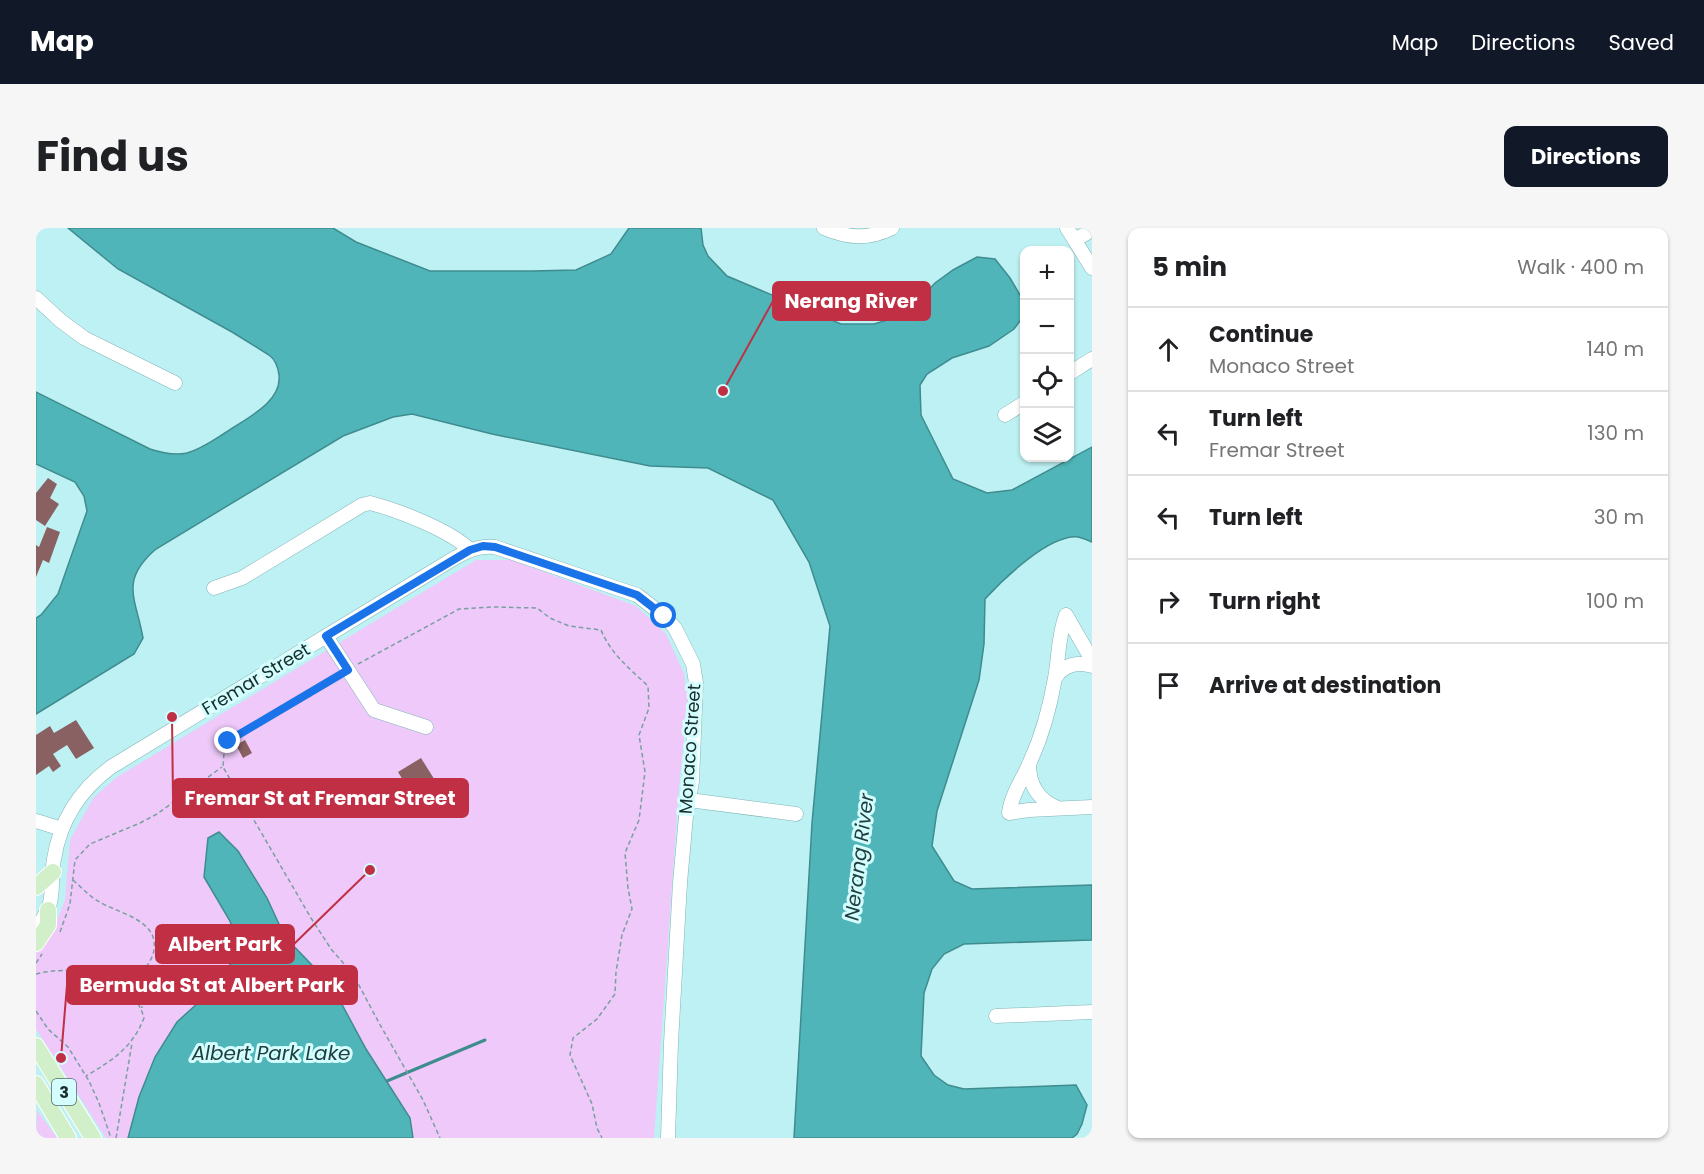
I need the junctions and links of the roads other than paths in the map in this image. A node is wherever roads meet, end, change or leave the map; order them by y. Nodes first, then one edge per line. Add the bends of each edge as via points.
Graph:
1 (824, 228) edge
2 (892, 228) edge
3 (1092, 230) edge
4 (1071, 234) edge
5 (1092, 268) edge
6 (36, 298) edge
7 (1092, 359) edge
8 (1074, 370) edge
9 (176, 383) dead end
10 (1020, 406) edge
11 (1005, 415) dead end
12 (470, 550) junction
13 (214, 588) dead end
14 (326, 636) junction
15 (1092, 660) edge
16 (1092, 666) edge
17 (1055, 678) junction
18 (426, 727) dead end
19 (1030, 763) junction
20 (689, 800) junction
21 (1092, 807) edge
22 (1063, 808) junction
23 (796, 814) dead end
24 (36, 822) edge
25 (62, 829) junction
26 (47, 880) edge
27 (39, 918) edge
28 (42, 945) edge
29 (1092, 1012) edge
30 (996, 1016) dead end
31 (36, 1046) edge
32 (36, 1084) edge
33 (68, 1138) edge
34 (93, 1138) edge
35 (668, 1138) edge

1 - 2 street via 855,237
3 - 4 street
4 - 5 street
6 - 9 street via 84,338
7 - 8 street
10 - 11 street
12 - 13 street via 460,540 370,503 242,578
12 - 14 street, Fremar Street
12 - 20 street, Monaco Street via 495,547 603,582 637,595 675,628 693,664 696,684
14 - 18 street via 374,710
14 - 25 street, Fremar Street via 111,767 83,792
15 - 17 street via 1066,615
16 - 17 street via 1072,665
17 - 19 street
19 - 22 street via 1030,778 1036,791 1049,804
19 - 22 street via 1011,800 1009,813
20 - 23 street
20 - 35 street, Monaco Street via 680,883
21 - 22 street
24 - 25 street
25 - 26 street, Fremar Street
26 - 27 street, Fremar Street via 52,897
27 - 28 main road via 48,925
29 - 30 street
31 - 34 main road, 3
32 - 33 main road, 3

